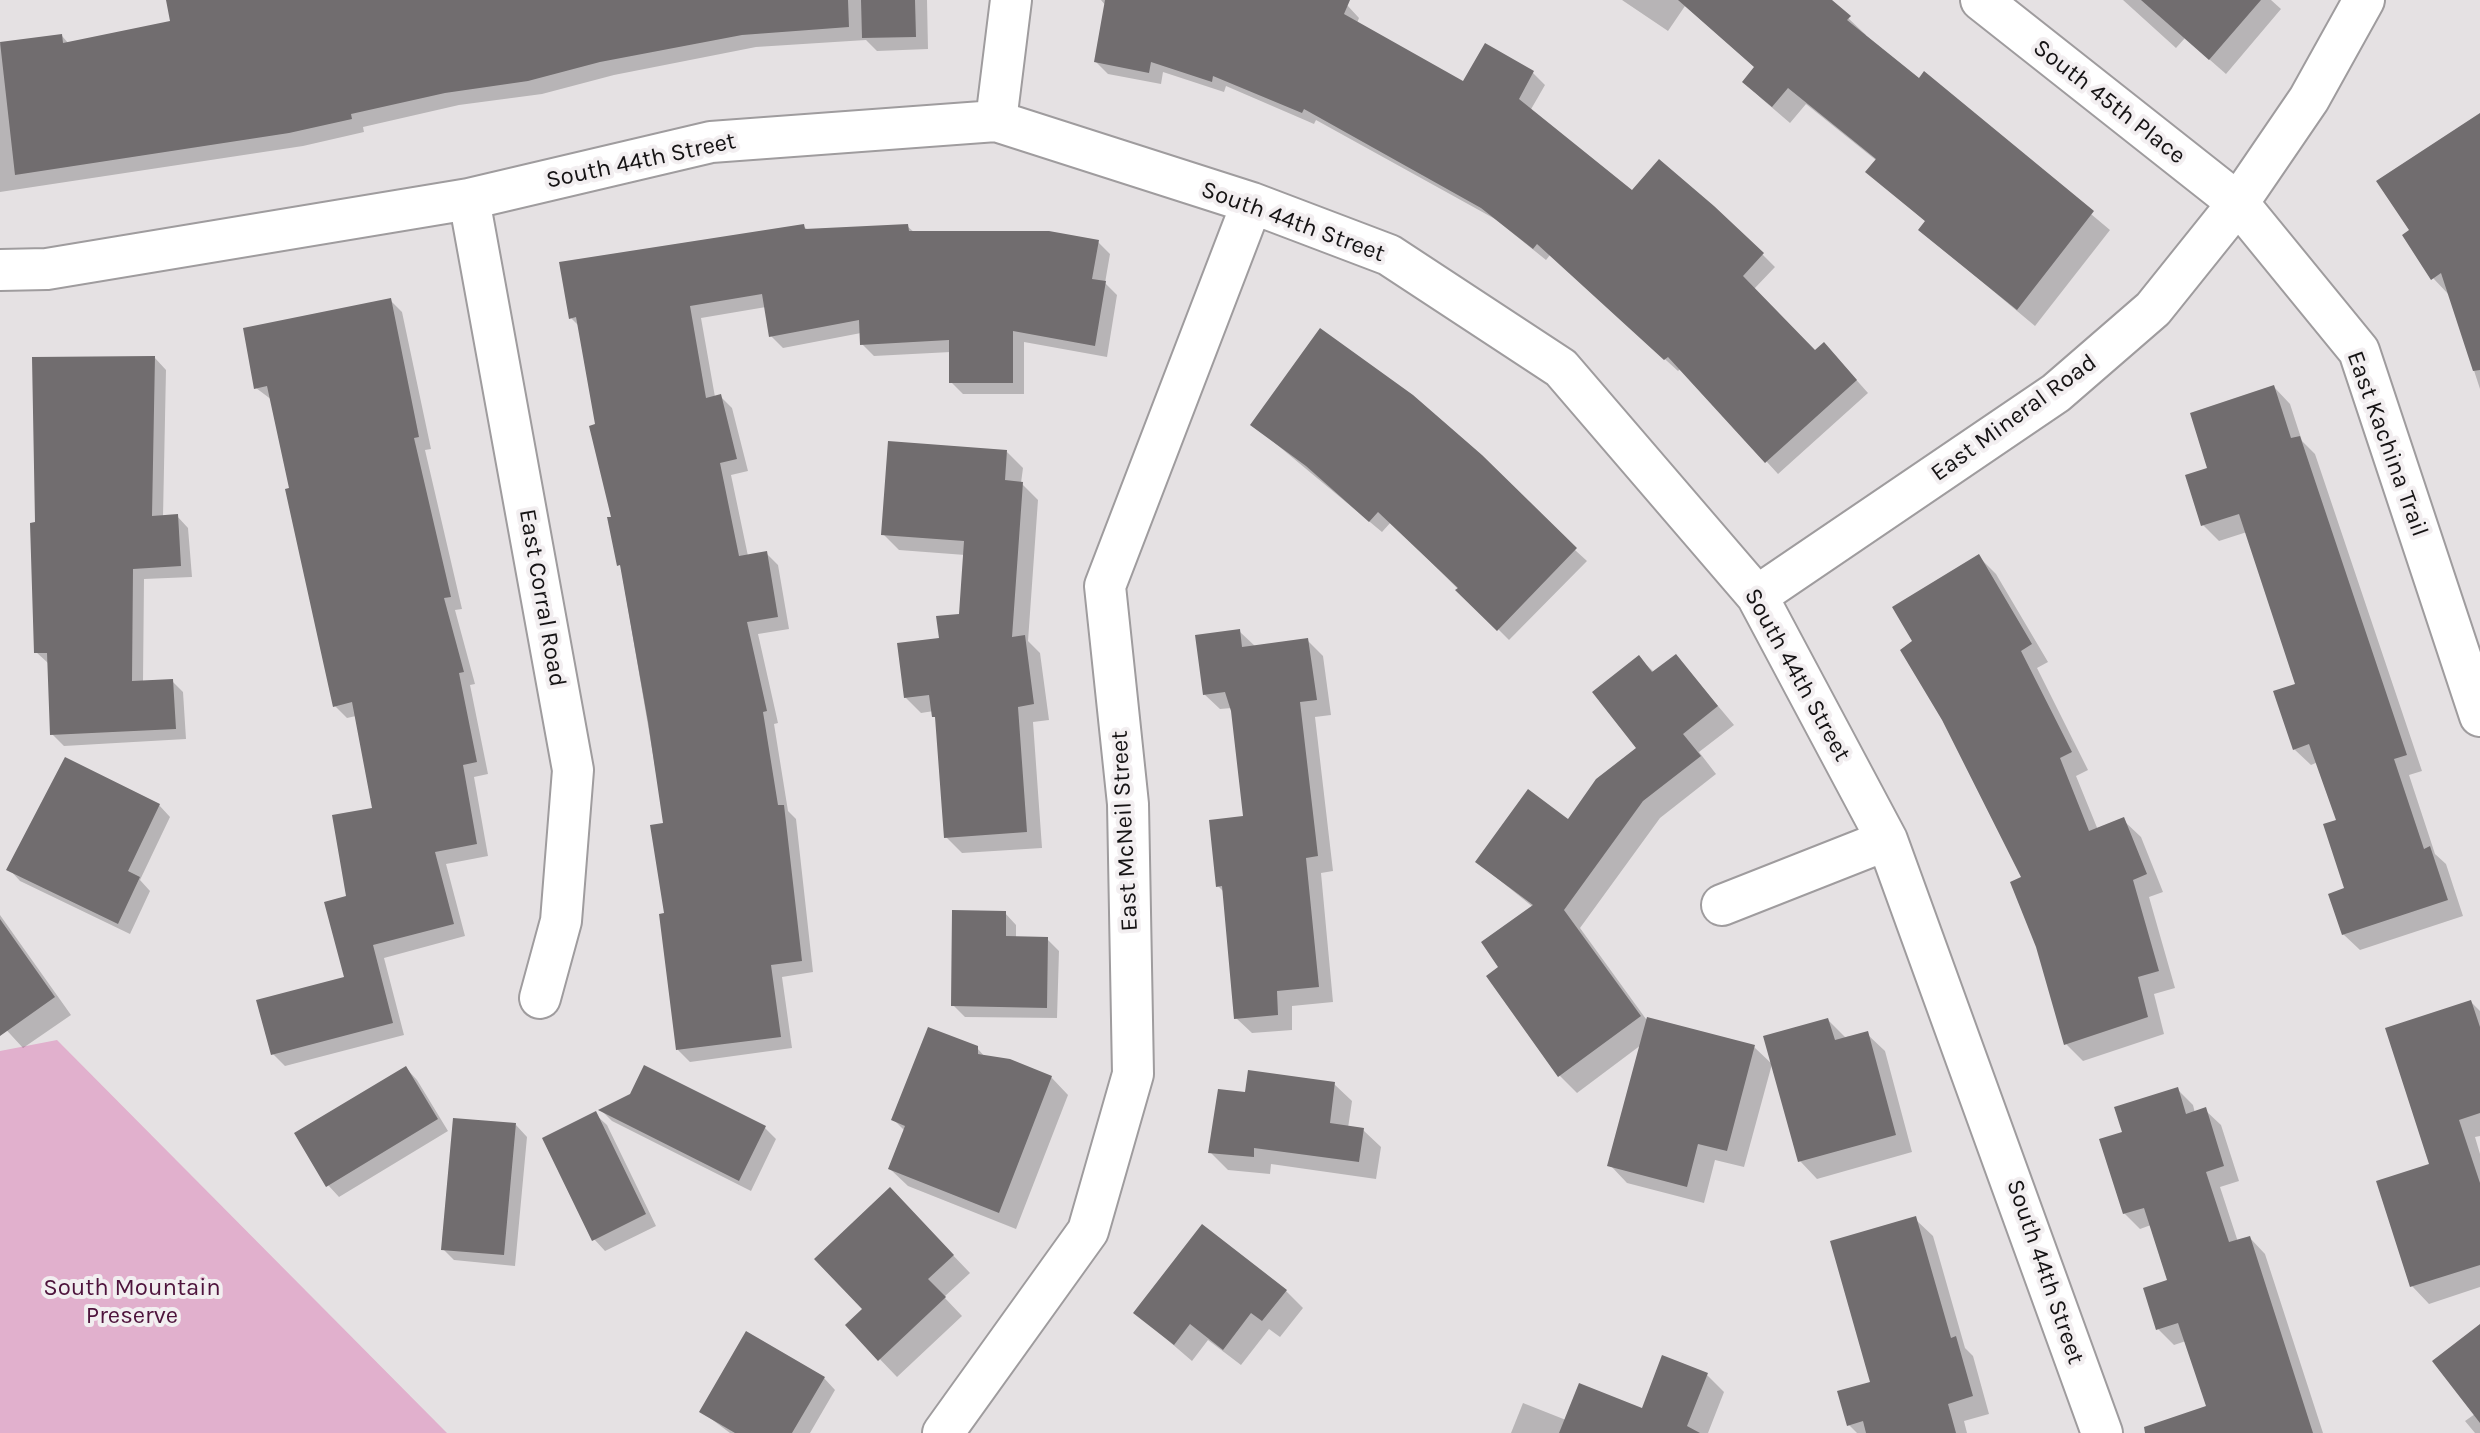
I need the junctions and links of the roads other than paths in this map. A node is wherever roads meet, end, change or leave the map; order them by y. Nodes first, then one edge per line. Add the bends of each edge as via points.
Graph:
1 (1011, 0) edge
2 (1981, 0) edge
3 (2364, 0) edge
4 (996, 121) junction
5 (469, 199) junction
6 (1252, 203) junction
7 (2238, 203) junction
8 (0, 270) edge
9 (1757, 596) junction
10 (2480, 716) edge
11 (1887, 840) junction
12 (1722, 905) dead end
13 (540, 998) dead end
14 (943, 1433) edge
15 (2102, 1433) edge

1 - 4 street
2 - 7 street, South 45th Place
3 - 7 street, East Mineral Road via 2309,99
4 - 5 street, South 44th Street via 711,142
4 - 6 street, South 44th Street
5 - 8 street, South 44th Street via 47,269
5 - 13 street, East Corral Road via 573,770 561,921
6 - 9 street, South 44th Street via 1389,255 1561,368
6 - 14 street, East McNeil Street via 1105,586 1128,804 1133,1074 1088,1231
7 - 9 street, East Mineral Road via 2153,309 2056,393
7 - 10 street, East Kachina Trail via 2359,351
9 - 11 street, South 44th Street
11 - 12 street
11 - 15 street, South 44th Street

